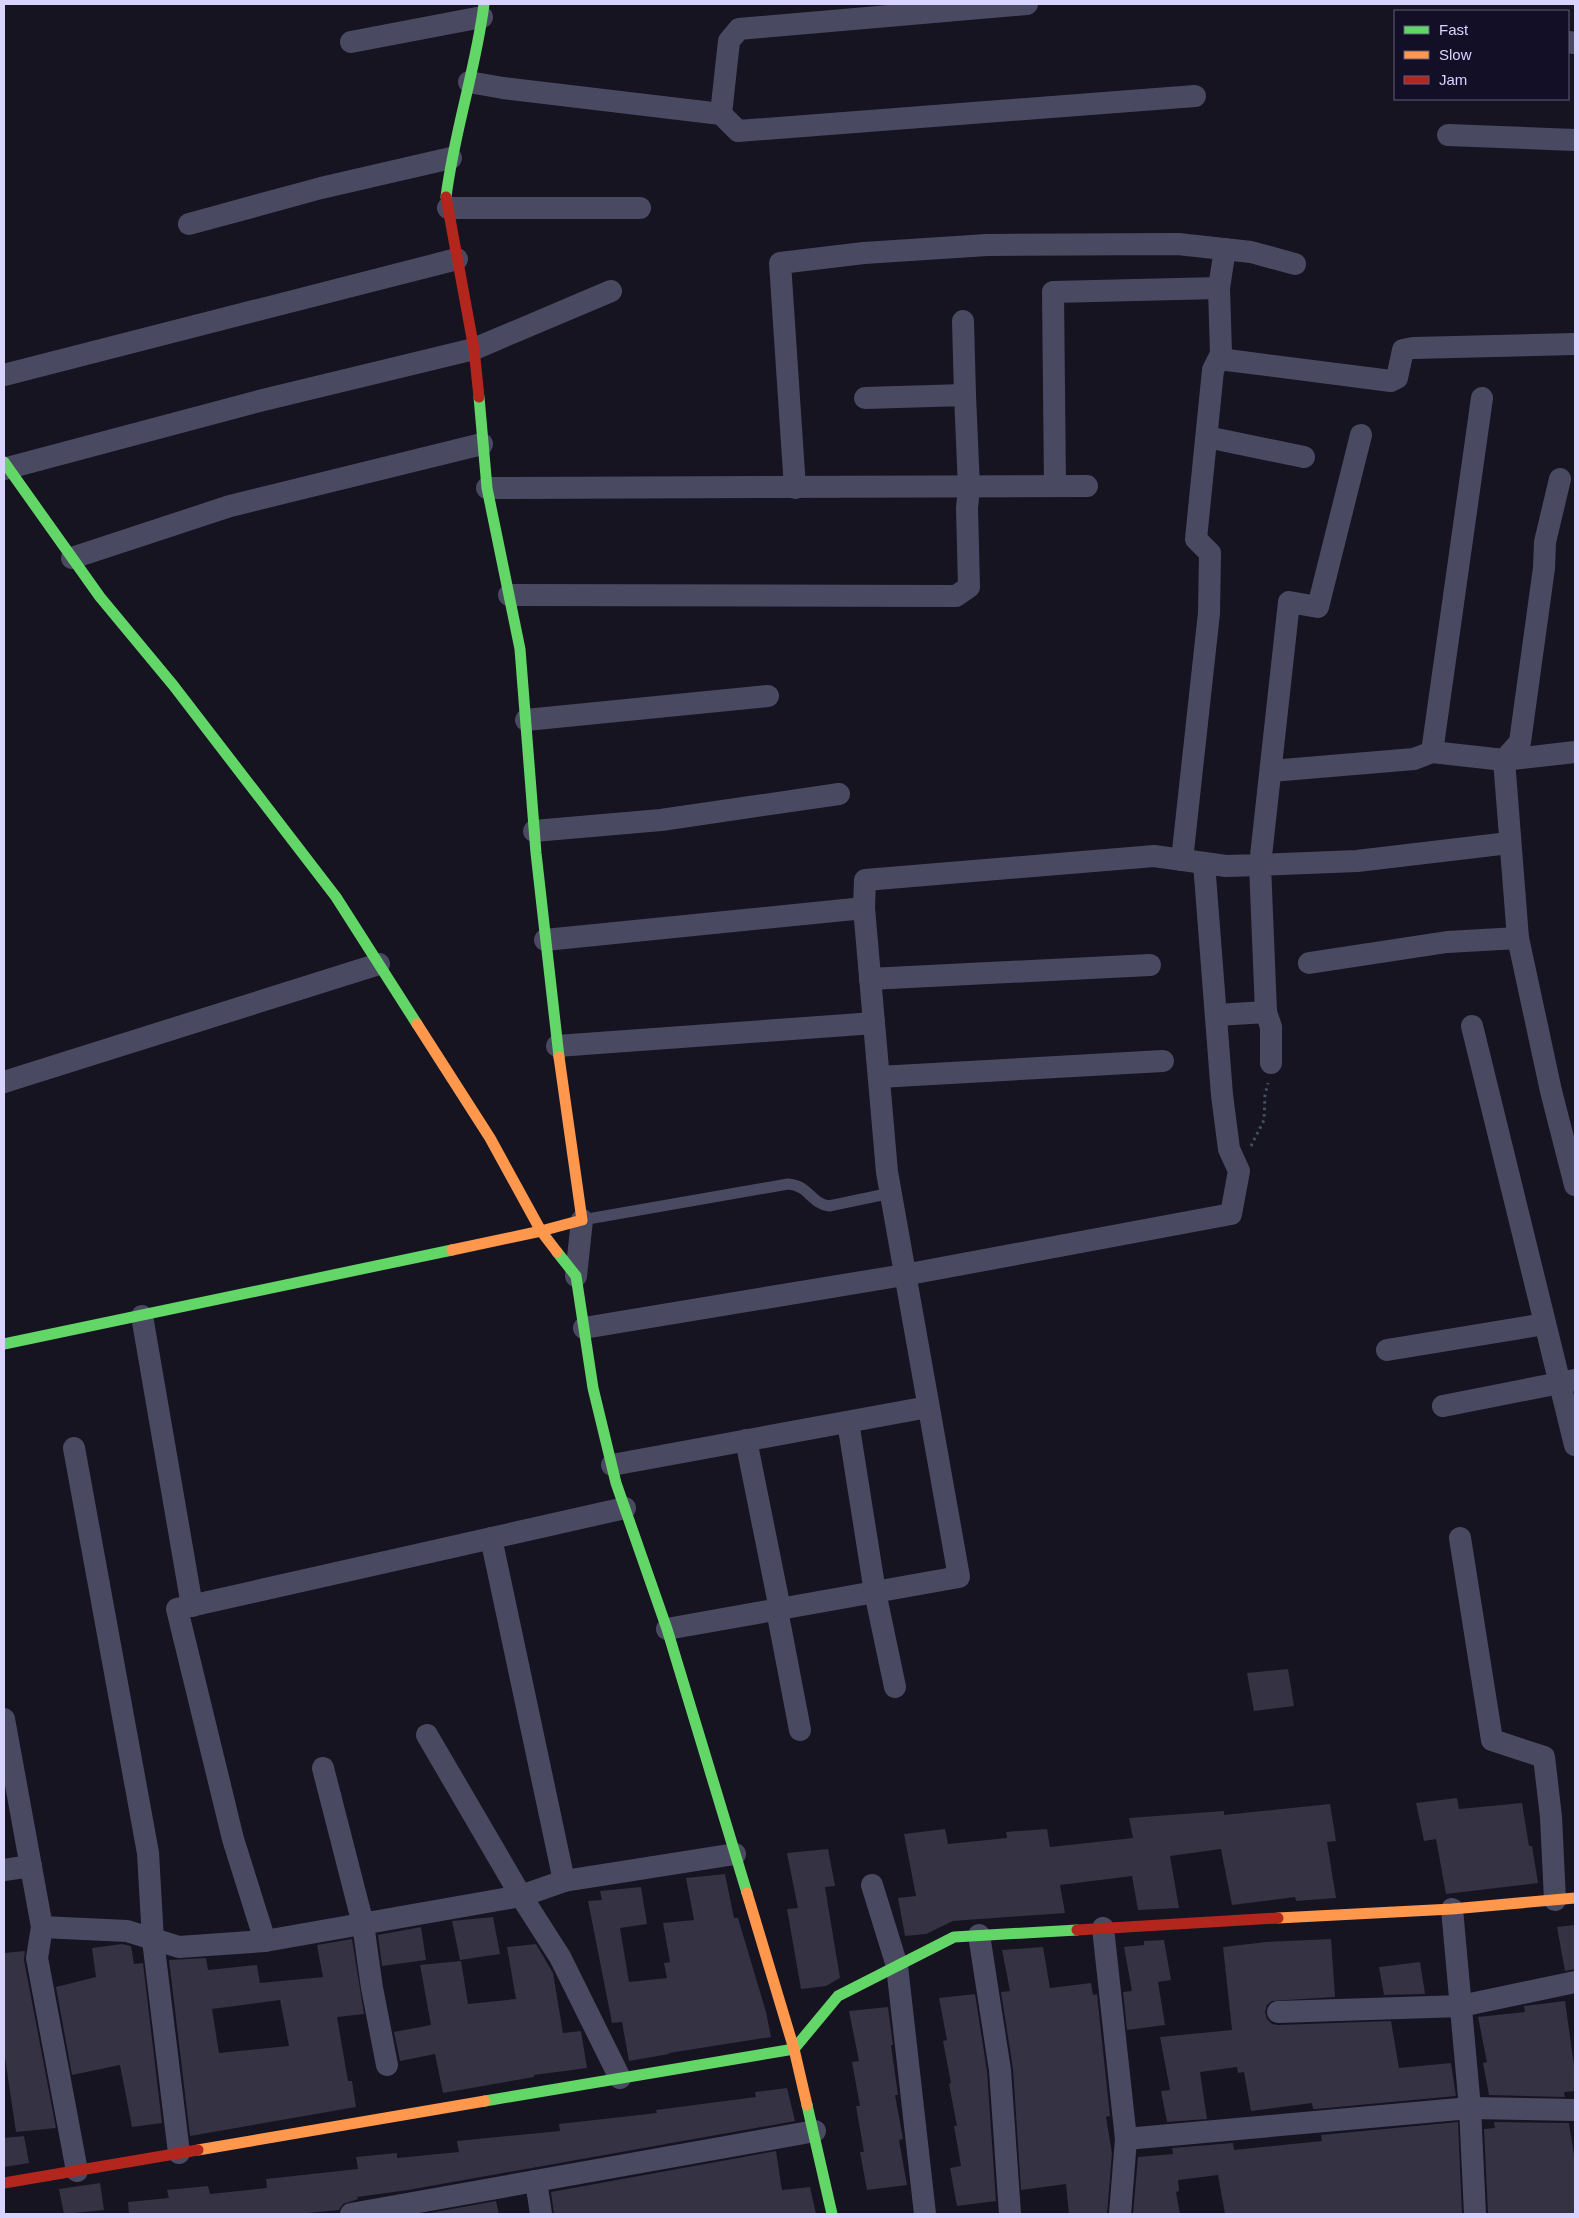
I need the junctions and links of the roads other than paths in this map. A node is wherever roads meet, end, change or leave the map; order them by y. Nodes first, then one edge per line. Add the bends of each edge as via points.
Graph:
1 (1027, 4) edge
2 (483, 10) edge
3 (351, 42) dead end
4 (469, 82) junction
5 (1195, 96) dead end
6 (721, 114) junction
7 (1448, 135) dead end
8 (1575, 140) edge
9 (451, 158) junction
10 (448, 208) junction
11 (640, 208) dead end
12 (189, 224) dead end
13 (1225, 249) junction
14 (457, 259) junction
15 (1295, 264) dead end
16 (1219, 288) junction
17 (611, 291) dead end
18 (963, 321) dead end
19 (1575, 344) edge
20 (474, 349) junction
21 (1221, 354) junction
22 (4, 374) edge
23 (965, 395) junction
24 (865, 398) dead end
25 (1482, 398) dead end
26 (1361, 435) dead end
27 (1207, 437) junction
28 (482, 444) junction
29 (1304, 457) dead end
30 (5, 466) edge
31 (1560, 478) dead end
32 (1055, 486) junction
33 (1087, 486) dead end
34 (487, 488) junction
35 (794, 488) junction
36 (969, 488) junction
37 (72, 558) junction
38 (509, 596) junction
39 (768, 696) dead end
40 (526, 720) junction
41 (1432, 752) junction
42 (1575, 752) edge
43 (1504, 760) junction
44 (1271, 771) junction
45 (839, 794) dead end
46 (534, 831) junction
47 (1509, 843) junction
48 (1182, 860) junction
49 (1204, 863) junction
50 (1260, 865) junction
51 (864, 908) junction
52 (1518, 938) junction
53 (545, 940) junction
54 (1309, 963) dead end
55 (379, 964) junction
56 (1150, 965) dead end
57 (870, 979) junction
58 (1266, 1012) junction
59 (1217, 1015) junction
60 (874, 1023) junction
61 (1472, 1026) dead end
62 (556, 1046) junction
63 (1163, 1060) dead end
64 (1271, 1063) road end
65 (879, 1077) junction
66 (4, 1082) edge
67 (1575, 1185) edge
68 (891, 1192) junction
69 (582, 1220) junction
70 (541, 1231) junction
71 (904, 1275) junction
72 (576, 1276) junction
73 (142, 1316) junction
74 (1545, 1324) junction
75 (584, 1328) junction
76 (4, 1344) edge
77 (1387, 1350) dead end
78 (1567, 1382) edge
79 (1442, 1406) dead end
80 (928, 1407) junction
81 (848, 1422) junction
82 (746, 1440) junction
83 (1575, 1445) edge
84 (74, 1448) dead end
85 (612, 1465) junction
86 (625, 1508) junction
87 (491, 1538) junction
88 (1460, 1538) dead end
89 (875, 1592) junction
90 (192, 1606) junction
91 (778, 1609) junction
92 (666, 1629) junction
93 (895, 1687) dead end
94 (4, 1719) edge
95 (800, 1730) dead end
96 (428, 1736) dead end
97 (7, 1758) edge
98 (323, 1768) dead end
99 (735, 1854) junction
100 (31, 1866) junction
101 (4, 1870) edge
102 (564, 1881) junction
103 (872, 1885) dead end
104 (521, 1896) junction
105 (1565, 1899) edge
106 (1452, 1909) junction
107 (363, 1924) junction
108 (42, 1927) junction
109 (1103, 1928) junction
110 (979, 1935) junction
111 (153, 1940) junction
112 (265, 1941) junction
113 (896, 1966) junction
114 (1575, 1982) edge
115 (1461, 2006) junction
116 (1278, 2012) dead end
117 (794, 2049) junction
118 (387, 2064) dead end
119 (620, 2078) junction
120 (1470, 2108) junction
121 (1575, 2110) edge
122 (815, 2131) junction
123 (1126, 2140) junction
124 (179, 2153) junction
125 (77, 2171) junction
126 (536, 2180) junction
127 (4, 2183) edge
128 (351, 2214) edge
129 (541, 2214) edge
130 (832, 2214) edge
131 (925, 2214) edge
132 (1010, 2214) edge
133 (1120, 2214) edge
134 (1475, 2214) edge

1 - 6 street via 739,29 729,41
2 - 3 street
2 - 4 street
4 - 6 street
4 - 9 street
5 - 6 street via 738,131
7 - 8 street
9 - 10 street
9 - 12 street via 321,188
10 - 11 street
10 - 14 street
13 - 15 street via 1251,252
13 - 16 street
13 - 35 street via 1178,244 988,245 780,262
14 - 20 street
14 - 22 street
16 - 21 street
16 - 32 street via 1053,292
17 - 20 street
18 - 23 street
19 - 21 street via 1403,350 1397,378 1391,381 1227,360
20 - 28 street
20 - 30 street
21 - 27 street via 1213,370
23 - 24 street
23 - 36 street
25 - 41 street
26 - 44 street via 1318,607 1289,602
27 - 29 street
27 - 48 street via 1196,539 1210,553 1209,613
28 - 34 street
28 - 37 street via 230,506
30 - 37 street
31 - 43 street via 1545,542 1520,742
32 - 33 street
32 - 36 street
34 - 35 street
34 - 38 street
35 - 36 street
36 - 38 street via 968,587 956,596
37 - 55 street via 336,897
38 - 40 street via 520,649
39 - 40 street
40 - 46 street
41 - 43 street
41 - 44 street via 1414,759
42 - 43 street
43 - 47 street
44 - 50 street
45 - 46 street via 661,820
46 - 53 street
47 - 50 street via 1357,861
47 - 52 street
48 - 49 street
48 - 51 street via 1154,856 865,880
49 - 50 street
49 - 59 street
50 - 58 street
51 - 53 street
51 - 57 street
52 - 54 street via 1447,942
52 - 67 street
53 - 62 street
55 - 66 street
55 - 70 street via 490,1138
56 - 57 street
57 - 60 street
58 - 59 street
58 - 64 street via 1271,1027
59 - 71 street via 1229,1149 1239,1172 1231,1214
60 - 62 street
60 - 65 street
61 - 74 street
62 - 69 street
63 - 65 street
65 - 68 street
68 - 69 lane via 830,1206 821,1205 797,1184 788,1184
68 - 71 street
69 - 70 street
69 - 72 street
70 - 72 street
70 - 73 street
71 - 75 street
71 - 80 street
72 - 75 street
73 - 76 street
73 - 90 street
74 - 77 street
74 - 78 street
75 - 85 street via 593,1388
78 - 79 street
78 - 83 street
80 - 81 street
80 - 89 street via 960,1577
81 - 82 street
81 - 89 street
82 - 85 street
82 - 91 street
84 - 111 street via 148,1853
85 - 86 street
86 - 87 street
86 - 92 street
87 - 90 street
87 - 102 street
88 - 105 street via 1492,1740 1544,1757
89 - 91 street
89 - 93 street
90 - 112 street via 177,1609 233,1839
91 - 92 street
91 - 95 street
92 - 99 street
94 - 97 street
96 - 104 street
97 - 100 street
98 - 107 street
99 - 102 street
99 - 117 street
100 - 101 street
100 - 108 street
102 - 104 street
103 - 113 street
104 - 107 street
104 - 119 street via 560,1957
105 - 106 street
106 - 109 street
106 - 115 street
107 - 112 street
107 - 118 street
108 - 111 street via 127,1931
108 - 125 street via 37,1958
109 - 110 street
109 - 123 street
110 - 113 street via 954,1937
110 - 132 street via 1000,2070
111 - 112 street via 179,1947
111 - 124 street
113 - 117 street via 838,1996
113 - 131 street
114 - 115 street
115 - 116 street
115 - 120 street
117 - 119 street
117 - 122 street
119 - 124 street
120 - 121 street
120 - 123 street
120 - 134 street
122 - 126 street
122 - 130 street
123 - 133 street
124 - 125 street
125 - 127 street
126 - 128 street
126 - 129 street

